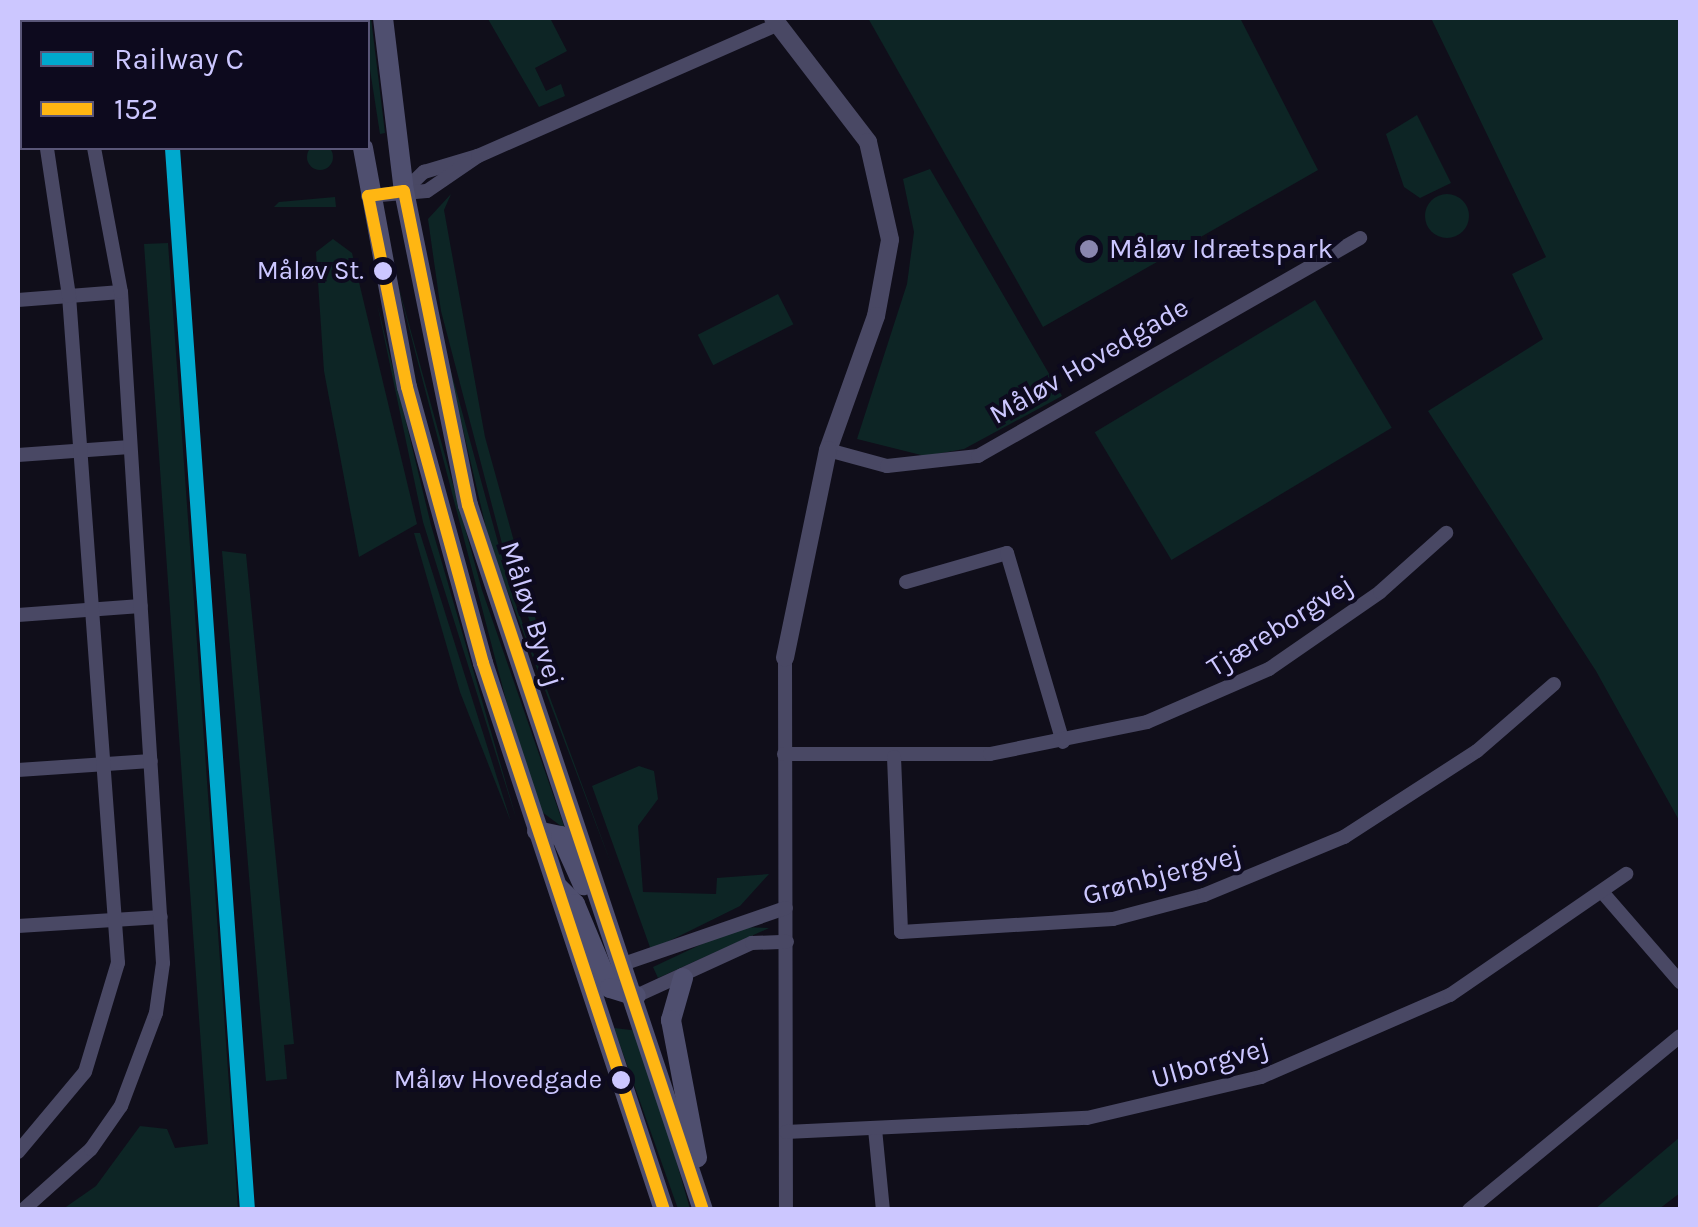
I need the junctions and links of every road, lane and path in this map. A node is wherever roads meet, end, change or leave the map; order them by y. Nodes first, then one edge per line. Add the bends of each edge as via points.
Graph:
1 (384, 18) edge
2 (776, 21) edge
3 (48, 150) edge
4 (94, 150) edge
5 (363, 150) edge
6 (404, 191) junction
7 (368, 196) junction
8 (1360, 238) dead end
9 (120, 292) junction
10 (69, 296) junction
11 (18, 300) edge
12 (130, 447) junction
13 (828, 450) junction
14 (80, 451) junction
15 (18, 456) edge
16 (1446, 533) dead end
17 (906, 582) dead end
18 (141, 606) junction
19 (92, 609) junction
20 (18, 614) edge
21 (785, 658) joint
22 (1554, 684) dead end
23 (1063, 742) junction
24 (784, 754) junction
25 (894, 758) junction
26 (151, 761) junction
27 (104, 764) junction
28 (18, 770) edge
29 (537, 831) junction
30 (1626, 874) dead end
31 (554, 884) junction
32 (1603, 893) junction
33 (786, 908) junction
34 (161, 917) junction
35 (115, 920) junction
36 (18, 926) edge
37 (618, 941) junction
38 (787, 942) junction
39 (626, 963) junction
40 (683, 978) junction
41 (1680, 982) edge
42 (636, 996) junction
43 (1680, 1036) edge
44 (874, 1130) junction
45 (786, 1132) junction
46 (18, 1152) edge
47 (22, 1210) edge
48 (664, 1210) edge
49 (703, 1210) edge
50 (786, 1210) edge
51 (883, 1210) edge
52 (1469, 1210) edge

1 - 6 main road, Måløv Byvej
2 - 6 street via 478,156 424,172
2 - 13 street via 854,116 886,206 885,282
3 - 10 street
4 - 9 street
5 - 7 main road, Måløv Byvej
6 - 7 street
6 - 37 main road, Måløv Byvej via 468,504
7 - 29 main road, Måløv Byvej via 408,387
8 - 13 street, Måløv Hovedgade via 978,456 887,466
9 - 10 street
9 - 12 street
10 - 11 street
10 - 14 street
12 - 14 street
12 - 18 street
13 - 21 street
14 - 15 street
14 - 19 street
16 - 23 street, Tjæreborgvej via 1269,669 1147,722
17 - 23 street via 1007,553
18 - 19 street
18 - 26 street
19 - 20 street
19 - 27 street
21 - 24 street
22 - 25 street, Grønbjergvej via 1477,752 1344,837 1220,890 1112,919 902,932
23 - 25 street, Tjæreborgvej
24 - 25 street, Tjæreborgvej
24 - 33 street
26 - 27 street
26 - 34 street
27 - 28 street
27 - 35 street
29 - 31 main road, Måløv Byvej
29 - 37 main road via 568,845 595,913
30 - 32 street, Ulborgvej
31 - 42 main road via 575,904 610,988
31 - 48 main road, Måløv Byvej
32 - 41 street
32 - 44 street, Ulborgvej via 1450,995 1261,1077 1087,1118
33 - 38 street
33 - 39 street
34 - 35 street
34 - 47 street via 156,1013 128,1092 91,1149
35 - 36 street
35 - 46 street via 118,963 101,1038 64,1104
37 - 39 main road, Måløv Byvej
38 - 40 street via 752,943
38 - 45 street
39 - 42 main road, Måløv Byvej
40 - 42 street
40 - 49 main road via 671,1020
42 - 49 main road, Måløv Byvej
43 - 52 street
44 - 45 street, Ulborgvej
44 - 51 street
45 - 50 street

